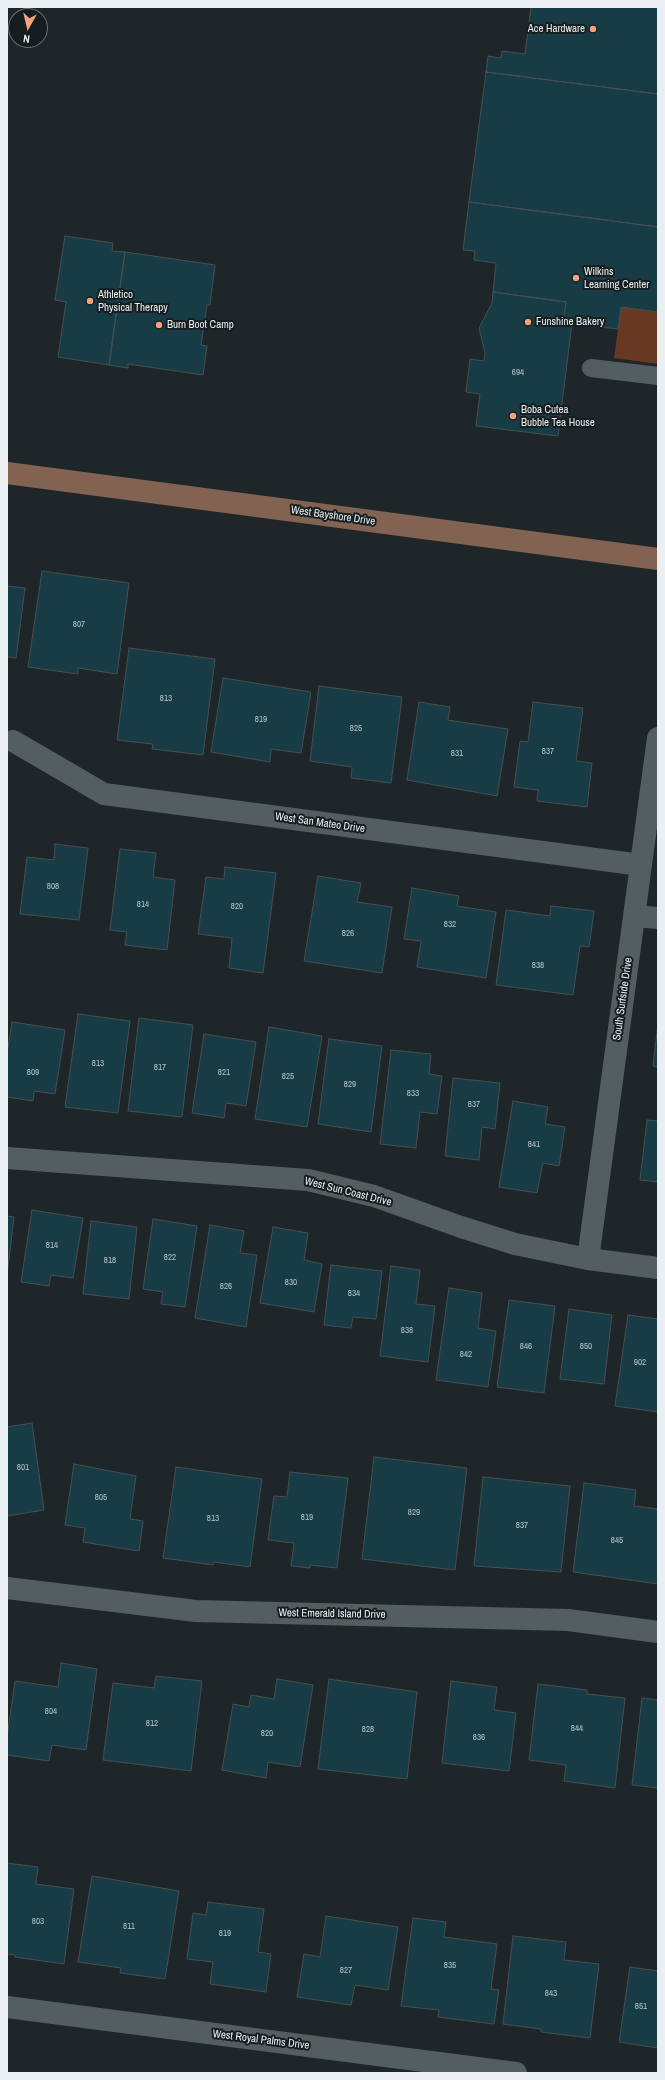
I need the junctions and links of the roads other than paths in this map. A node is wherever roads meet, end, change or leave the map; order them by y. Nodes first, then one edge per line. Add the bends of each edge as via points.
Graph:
1 (591, 368) dead end
2 (658, 376) edge
3 (7, 473) edge
4 (658, 559) edge
5 (658, 738) edge
6 (13, 741) dead end
7 (641, 865) junction
8 (634, 916) junction
9 (658, 918) edge
10 (7, 1158) edge
11 (588, 1259) junction
12 (658, 1268) edge
13 (7, 1588) edge
14 (658, 1632) edge
15 (7, 2007) edge
16 (516, 2073) edge

1 - 2 lane
3 - 4 street, West Bayshore Drive
5 - 7 street, South Surfside Drive
6 - 7 street, West San Mateo Drive via 104,794
7 - 8 street, South Surfside Drive
8 - 9 street
8 - 11 street, South Surfside Drive
10 - 11 street, West Sun Coast Drive via 308,1180 374,1196 515,1244
11 - 12 street, West Sun Coast Drive
13 - 14 street, West Emerald Island Drive via 196,1611 568,1620
15 - 16 street, West Royal Palms Drive

